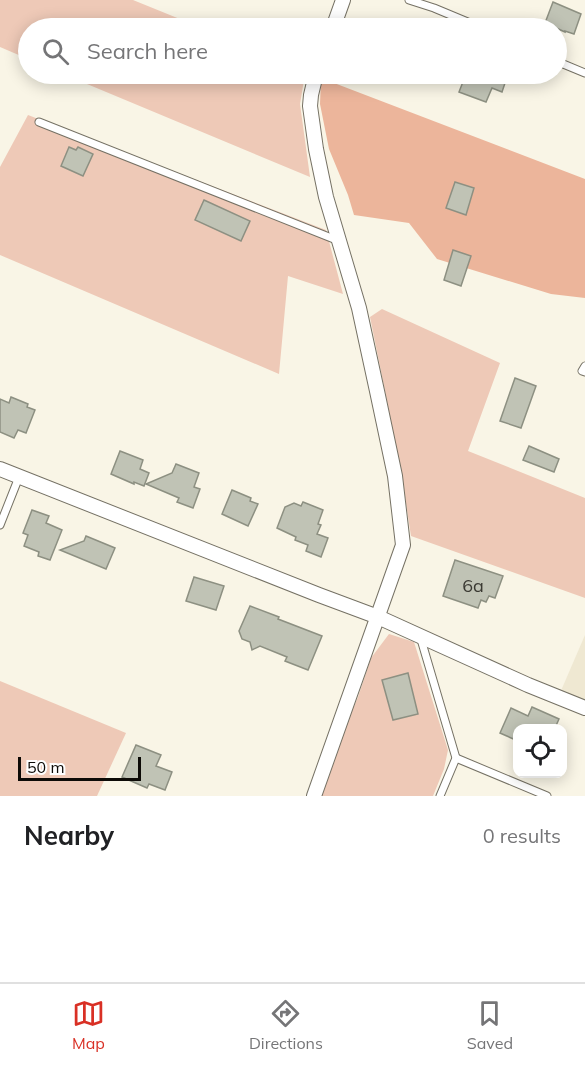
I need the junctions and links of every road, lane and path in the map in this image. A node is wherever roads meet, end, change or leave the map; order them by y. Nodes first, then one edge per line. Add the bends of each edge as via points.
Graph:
1 (343, 0) edge
2 (409, 0) edge
3 (337, 18) edge
4 (458, 18) edge
5 (567, 66) edge
6 (585, 73) edge
7 (314, 84) edge
8 (39, 122) dead end
9 (339, 241) junction
10 (585, 366) edge
11 (585, 372) edge
12 (0, 469) edge
13 (19, 477) junction
14 (0, 525) edge
15 (378, 616) junction
16 (420, 635) junction
17 (585, 708) edge
18 (456, 758) junction
19 (314, 796) edge
20 (440, 796) edge
21 (547, 796) edge

1 - 3 street
2 - 4 lane
5 - 6 lane
7 - 9 street via 310,106 316,150
8 - 9 lane
9 - 15 street via 361,318 400,513 402,545
10 - 11 lane
12 - 13 street
13 - 14 lane
13 - 15 street
15 - 16 street
15 - 19 street
16 - 17 street
16 - 18 lane
18 - 20 lane
18 - 21 lane

